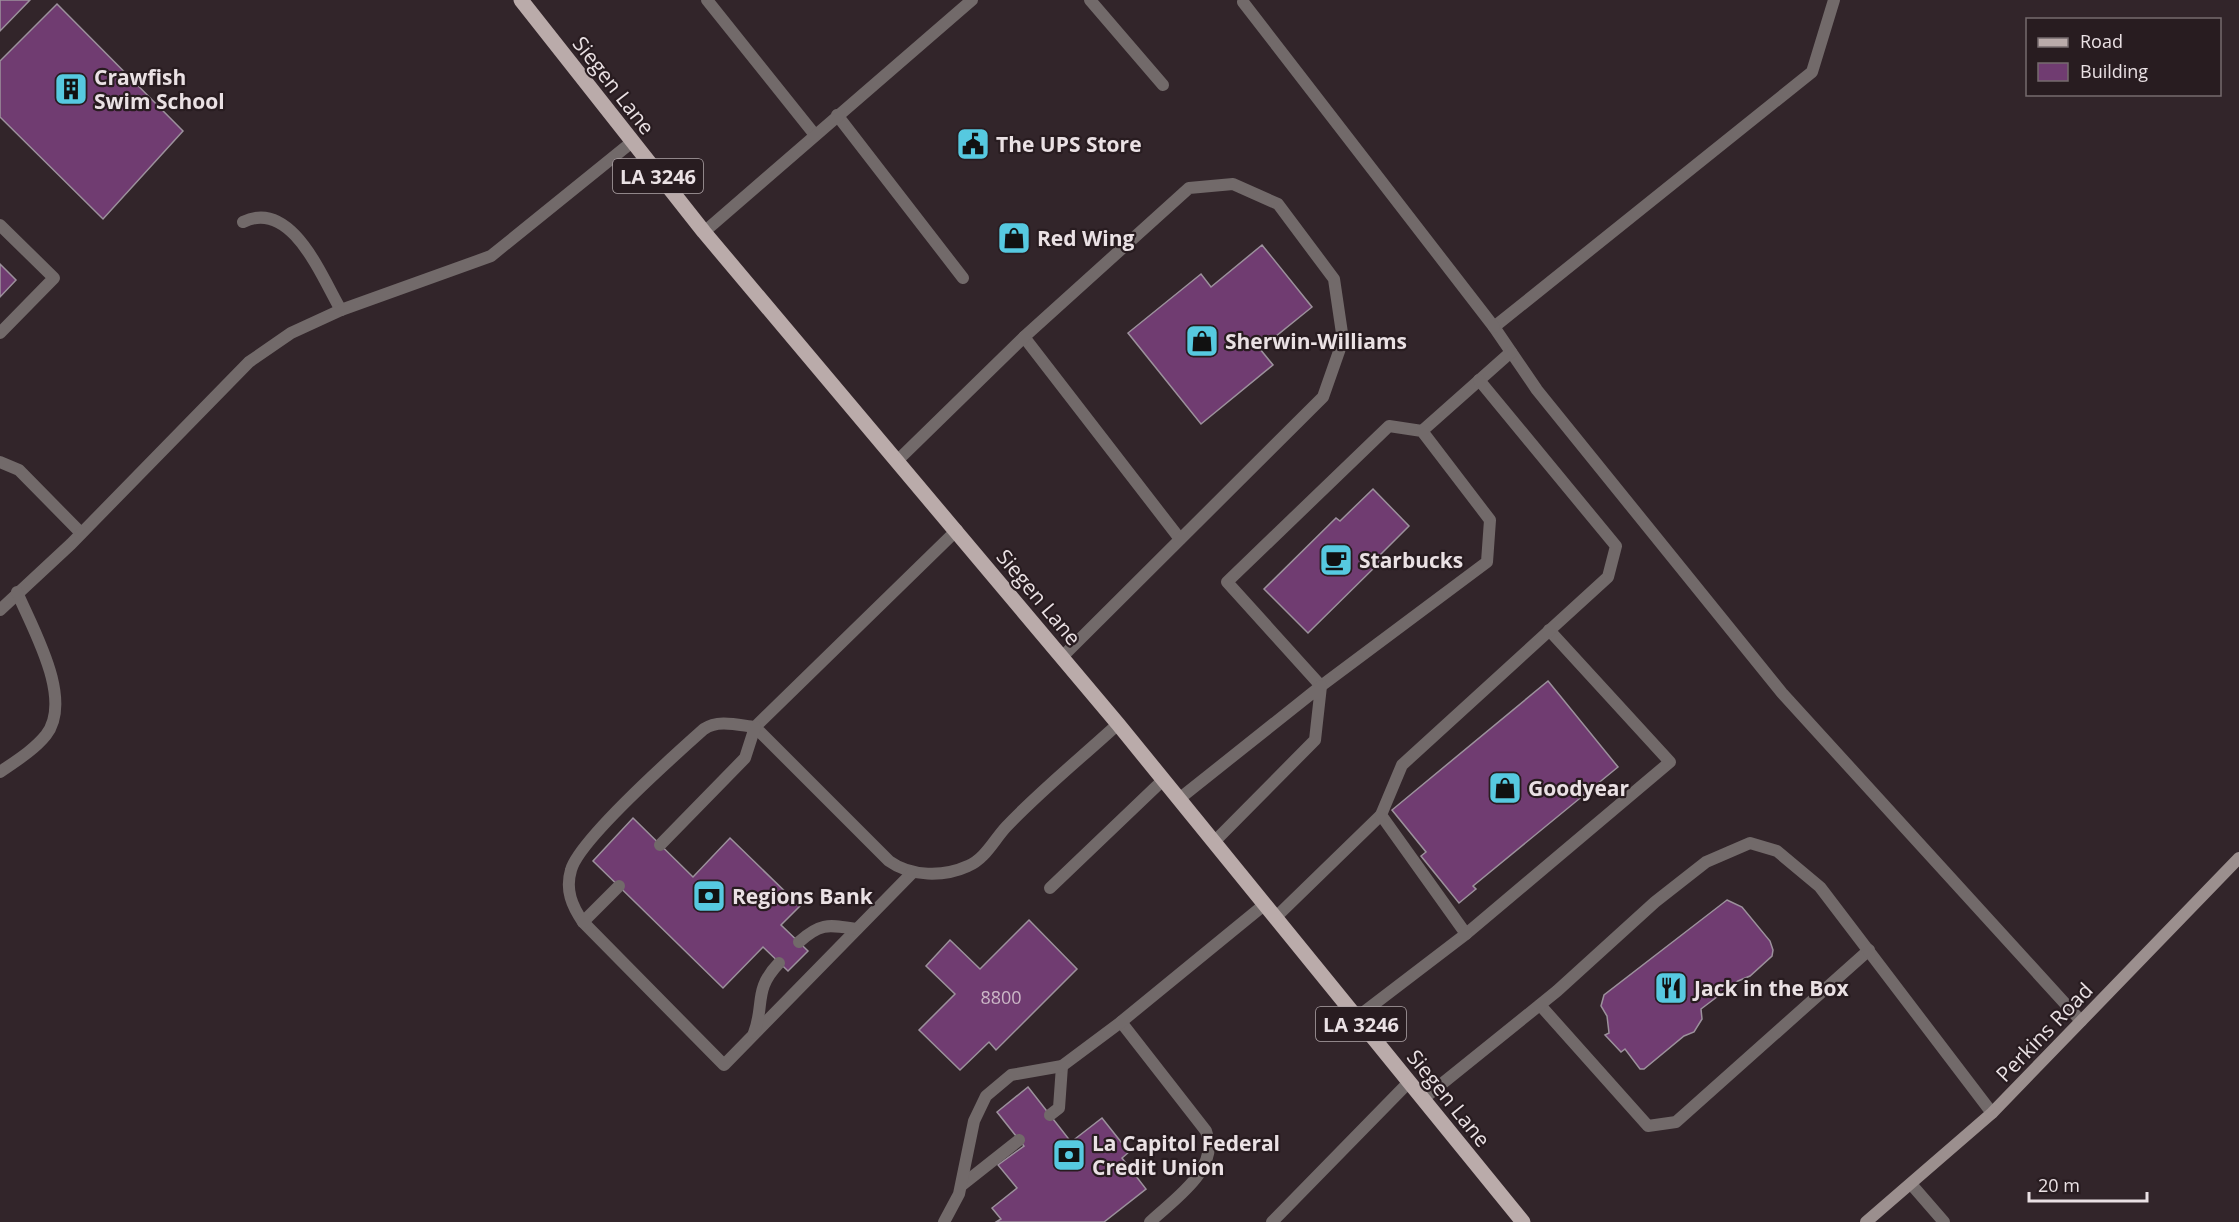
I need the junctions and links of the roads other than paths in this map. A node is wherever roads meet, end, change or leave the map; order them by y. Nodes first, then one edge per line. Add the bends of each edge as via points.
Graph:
1 (521, 0) edge
2 (707, 0) edge
3 (972, 0) edge
4 (1090, 0) edge
5 (1243, 0) edge
6 (1834, 0) edge
7 (1163, 85) dead end
8 (837, 115) junction
9 (815, 135) junction
10 (632, 142) junction
11 (243, 222) dead end
12 (0, 225) edge
13 (704, 232) junction
14 (963, 278) dead end
15 (341, 310) junction
16 (1494, 327) junction
17 (0, 333) edge
18 (1024, 337) junction
19 (1511, 352) junction
20 (1479, 380) junction
21 (1422, 431) junction
22 (897, 461) junction
23 (0, 462) edge
24 (957, 530) junction
25 (81, 533) junction
26 (1180, 539) junction
27 (17, 592) junction
28 (0, 610) edge
29 (1549, 630) junction
30 (1062, 657) junction
31 (1322, 686) junction
32 (1118, 724) junction
33 (755, 727) junction
34 (0, 772) edge
35 (1162, 781) junction
36 (1179, 799) junction
37 (1381, 814) junction
38 (1214, 842) junction
39 (660, 845) dead end
40 (2238, 862) edge
41 (913, 872) junction
42 (619, 886) dead end
43 (1050, 888) dead end
44 (1264, 905) junction
45 (1275, 918) junction
46 (584, 922) junction
47 (857, 929) junction
48 (1466, 933) junction
49 (799, 942) dead end
50 (1869, 950) junction
51 (779, 963) dead end
52 (1540, 1005) junction
53 (1356, 1018) junction
54 (2081, 1021) junction
55 (1121, 1022) junction
56 (752, 1036) junction
57 (1062, 1066) junction
58 (1409, 1082) junction
59 (1423, 1099) junction
60 (1992, 1113) junction
61 (1050, 1115) dead end
62 (1019, 1140) dead end
63 (1911, 1184) junction
64 (962, 1185) junction
65 (944, 1222) edge
66 (1150, 1222) edge
67 (1272, 1222) edge
68 (1523, 1222) edge
69 (1866, 1222) edge
70 (1944, 1222) edge

1 - 10 main road, Siegen Lane / LA 3246
2 - 9 lane
3 - 8 lane
4 - 7 lane
5 - 16 lane
6 - 16 lane via 1812,72
8 - 9 lane
8 - 14 lane
9 - 13 lane
10 - 13 main road, Siegen Lane / LA 3246
10 - 15 lane via 490,256
11 - 15 lane via 267,218 289,229 303,245
12 - 17 lane via 54,278
13 - 22 main road, Siegen Lane / LA 3246
15 - 25 lane via 291,333 249,362
16 - 19 lane
18 - 22 lane
18 - 26 lane
18 - 26 lane via 1189,188 1233,184 1278,204 1334,279 1343,340 1323,397
19 - 20 lane
19 - 54 lane via 1537,390 1782,693
20 - 21 lane
20 - 29 lane via 1616,546 1608,577
21 - 31 lane via 1490,520 1487,562
21 - 31 lane via 1389,426 1227,582
22 - 24 main road, Siegen Lane / LA 3246
23 - 25 lane via 19,470
24 - 30 main road, Siegen Lane / LA 3246
24 - 33 lane
25 - 27 lane
26 - 30 lane
27 - 28 lane
27 - 34 lane via 52,679 55,718 36,745
29 - 37 lane via 1402,765
29 - 48 lane via 1670,762
30 - 32 main road, Siegen Lane / LA 3246
31 - 36 lane
31 - 38 lane via 1315,740
32 - 35 main road, Siegen Lane / LA 3246
32 - 41 lane via 1007,826 970,866 951,872
33 - 39 lane via 745,758
33 - 41 lane via 889,861
33 - 46 lane via 710,725 665,764 585,846 576,857 569,882 575,910
35 - 36 main road, Siegen Lane / LA 3246
35 - 43 lane
36 - 38 main road, Siegen Lane / LA 3246
37 - 45 lane
37 - 48 lane
38 - 44 main road, Siegen Lane / LA 3246
40 - 54 main road, Perkins Road
41 - 47 lane
42 - 46 lane
44 - 45 main road, Siegen Lane / LA 3246
44 - 55 lane
45 - 53 main road, Siegen Lane / LA 3246
46 - 56 lane via 724,1065
47 - 49 lane via 822,926
47 - 56 lane
48 - 53 lane
50 - 52 lane via 1820,887 1778,851 1749,843 1706,862
50 - 52 lane via 1676,1122 1648,1126
50 - 60 lane
51 - 56 lane via 761,989 758,1021
52 - 59 lane
53 - 58 main road, Siegen Lane / LA 3246
54 - 60 main road, Perkins Road
55 - 57 lane
55 - 66 lane via 1210,1141 1205,1165 1192,1183
57 - 61 lane via 1059,1108
57 - 64 lane via 1011,1075 986,1096 974,1121
58 - 59 main road, Siegen Lane / LA 3246
58 - 67 lane
59 - 68 main road, Siegen Lane / LA 3246
60 - 63 main road, Perkins Road
62 - 64 lane
63 - 69 main road, Perkins Road
63 - 70 lane
64 - 65 lane

